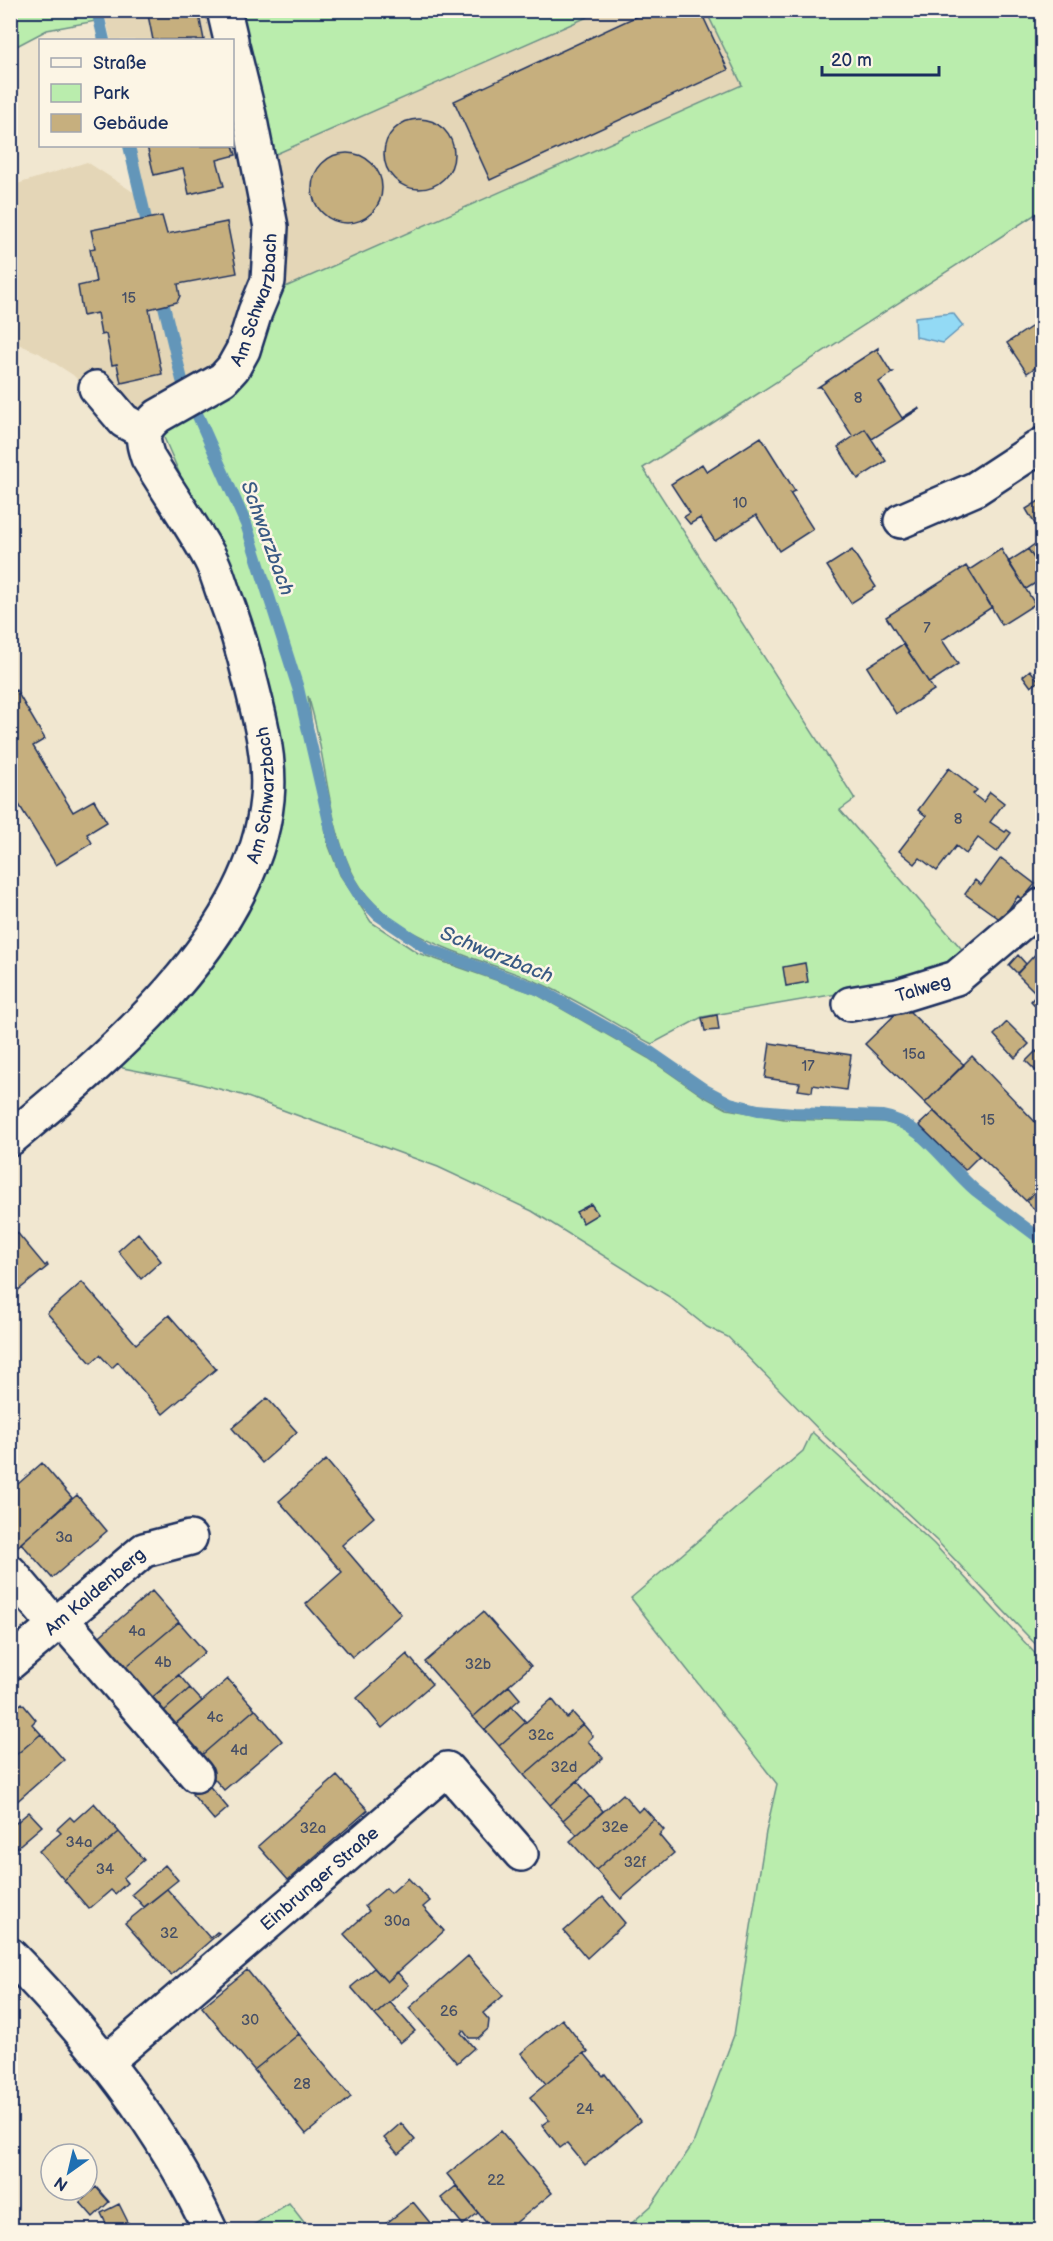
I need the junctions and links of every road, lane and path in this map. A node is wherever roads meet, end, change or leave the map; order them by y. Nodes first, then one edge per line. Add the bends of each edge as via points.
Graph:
1 (224, 10) edge
2 (231, 39) edge
3 (234, 54) edge
4 (96, 388) dead end
5 (154, 422) junction
6 (1042, 445) edge
7 (901, 521) dead end
8 (1042, 905) edge
9 (850, 1004) dead end
10 (10, 1139) edge
11 (190, 1538) dead end
12 (10, 1572) edge
13 (59, 1622) junction
14 (10, 1663) edge
15 (196, 1775) dead end
16 (521, 1854) dead end
17 (10, 1955) edge
18 (107, 2061) junction
19 (210, 2230) edge

1 - 2 street
3 - 5 street, Am Schwarzbach via 271,227 268,280 233,368 223,380
4 - 5 street via 124,421
5 - 10 street, Am Schwarzbach via 142,442 148,458 211,560 241,641 267,752 262,830 251,866 233,903 171,990 85,1077
6 - 7 street via 975,489
8 - 9 street, Talweg via 956,978 898,996
11 - 13 street, Am Kaldenberg via 144,1550
12 - 13 street
13 - 14 street, Am Kaldenberg
13 - 15 street
16 - 18 street, Einbrunger Straße via 447,1769
17 - 18 street
18 - 19 street via 194,2195

